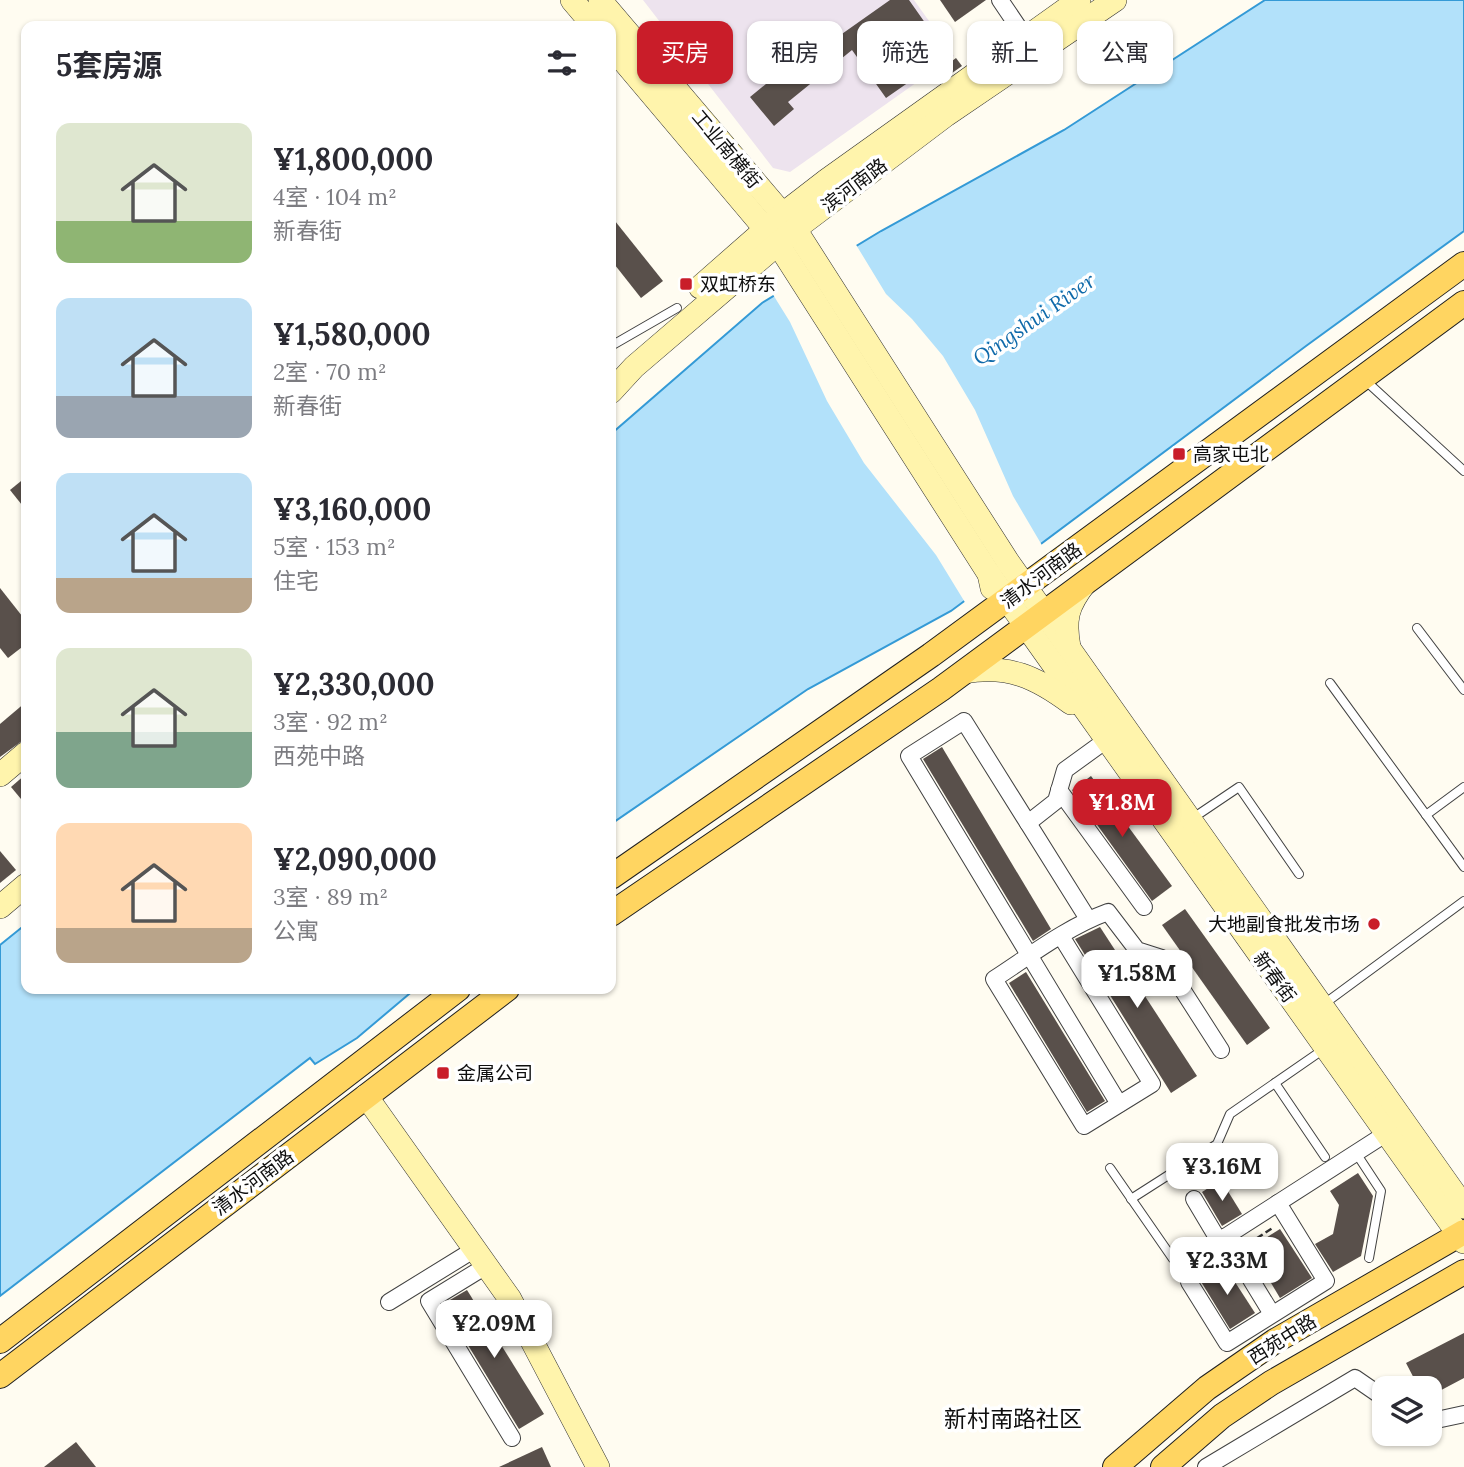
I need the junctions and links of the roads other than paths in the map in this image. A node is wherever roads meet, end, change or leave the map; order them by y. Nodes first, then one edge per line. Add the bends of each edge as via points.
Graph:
1 (572, 0) edge
2 (600, 0) edge
3 (1000, 0) edge
4 (1079, 0) edge
5 (1115, 0) edge
6 (590, 21) edge
7 (1014, 21) edge
8 (1057, 21) edge
9 (1063, 28) edge
10 (616, 51) edge
11 (978, 84) edge
12 (780, 229) junction
13 (1464, 264) edge
14 (1464, 303) edge
15 (677, 308) junction
16 (616, 343) edge
17 (616, 367) edge
18 (1363, 378) junction
19 (616, 386) edge
20 (1464, 471) edge
21 (998, 568) junction
22 (1050, 568) junction
23 (1086, 582) junction
24 (1016, 593) junction
25 (1045, 612) junction
26 (980, 620) junction
27 (1025, 627) junction
28 (1417, 628) dead end
29 (1069, 648) junction
30 (964, 672) junction
31 (1330, 684) dead end
32 (1464, 690) edge
33 (1087, 716) junction
34 (1105, 741) junction
35 (21, 757) edge
36 (0, 775) edge
37 (1464, 787) edge
38 (1059, 790) junction
39 (1426, 815) junction
40 (1191, 819) junction
41 (1028, 824) junction
42 (1464, 867) edge
43 (616, 874) edge
44 (1299, 874) dead end
45 (21, 889) edge
46 (21, 901) edge
47 (1464, 901) edge
48 (0, 907) edge
49 (1144, 907) dead end
50 (616, 911) edge
51 (0, 918) edge
52 (1088, 919) junction
53 (1061, 936) junction
54 (1028, 957) junction
55 (451, 994) edge
56 (500, 994) edge
57 (1322, 1005) junction
58 (1325, 1048) junction
59 (1222, 1050) dead end
60 (1275, 1083) junction
61 (366, 1096) junction
62 (1119, 1104) junction
63 (1387, 1133) junction
64 (1356, 1153) junction
65 (1325, 1157) dead end
66 (1110, 1168) dead end
67 (1131, 1199) junction
68 (1194, 1199) dead end
69 (1278, 1203) junction
70 (1464, 1208) edge
71 (1462, 1236) edge
72 (1225, 1237) junction
73 (481, 1258) junction
74 (1369, 1258) dead end
75 (1173, 1259) dead end
76 (1464, 1272) edge
77 (1189, 1282) dead end
78 (389, 1302) dead end
79 (1272, 1314) junction
80 (0, 1341) edge
81 (0, 1376) edge
82 (1372, 1390) edge
83 (1464, 1414) edge
84 (1442, 1419) edge
85 (512, 1438) dead end
86 (598, 1467) edge
87 (1115, 1467) edge
88 (1165, 1467) edge
89 (1206, 1467) edge

1 - 6 main road
2 - 12 main road, 工业南横街
3 - 7 street
4 - 8 main road, 滨河南路
5 - 9 main road, 滨河南路
10 - 12 main road, 工业南横街
11 - 12 main road, 滨河南路
12 - 15 main road, 滨河南路
12 - 19 main road, 滨河南路 via 731,281
12 - 21 main road, 工业南横街 via 800,280
12 - 21 main road, 工业南横街 via 821,270
13 - 22 main road, 清水河南路
14 - 18 main road, 清水河南路
15 - 16 lane
15 - 17 main road, 滨河南路
18 - 20 lane
18 - 23 main road, 清水河南路
21 - 22 main road
21 - 24 main road, 新春街
21 - 26 main road via 992,600
22 - 24 main road, 清水河南路
23 - 25 main road, 清水河南路
23 - 29 main road via 1069,611
24 - 25 main road, 新春街
24 - 26 main road, 清水河南路
24 - 27 main road, 新春街
25 - 27 main road, 清水河南路
25 - 29 main road, 新春街
26 - 43 main road, 清水河南路
27 - 30 main road, 清水河南路
27 - 33 main road, 新春街
28 - 32 lane
29 - 40 main road, 新春街
30 - 33 main road via 986,668 1022,675 1050,687
30 - 50 main road, 清水河南路
31 - 39 lane
33 - 34 main road, 新春街
34 - 38 street via 1065,770
34 - 58 main road, 新春街
35 - 36 main road
37 - 39 lane
38 - 41 street via 1056,801
38 - 49 street
39 - 42 lane
40 - 44 lane via 1239,787
40 - 57 main road, 新春街
41 - 52 street
41 - 54 street via 964,721 909,756
45 - 48 main road
46 - 51 main road
47 - 57 lane
52 - 53 street
52 - 59 street via 1108,912 1137,950 1162,958
53 - 54 street
53 - 62 street via 1152,1084
54 - 62 street
54 - 62 street via 994,979 1084,1126
55 - 80 main road, 清水河南路
56 - 61 main road, 清水河南路
57 - 70 main road, 新春街
58 - 60 lane
58 - 63 main road, 新春街
60 - 65 lane
60 - 67 lane via 1230,1114 1217,1144
61 - 73 main road
61 - 81 main road, 清水河南路
63 - 64 street
63 - 71 main road, 新春街
64 - 69 street
64 - 74 lane via 1381,1191
66 - 67 lane
67 - 75 lane
68 - 72 street via 1219,1241
69 - 72 street
69 - 79 street via 1326,1281
71 - 87 main road, 西苑中路 via 1275,1341 1207,1388
72 - 79 street
73 - 78 street
73 - 85 street via 429,1301
73 - 86 main road via 510,1299
76 - 88 main road, 西苑中路 via 1271,1383 1222,1416
77 - 79 street via 1227,1343
82 - 89 street via 1354,1378
83 - 84 street

